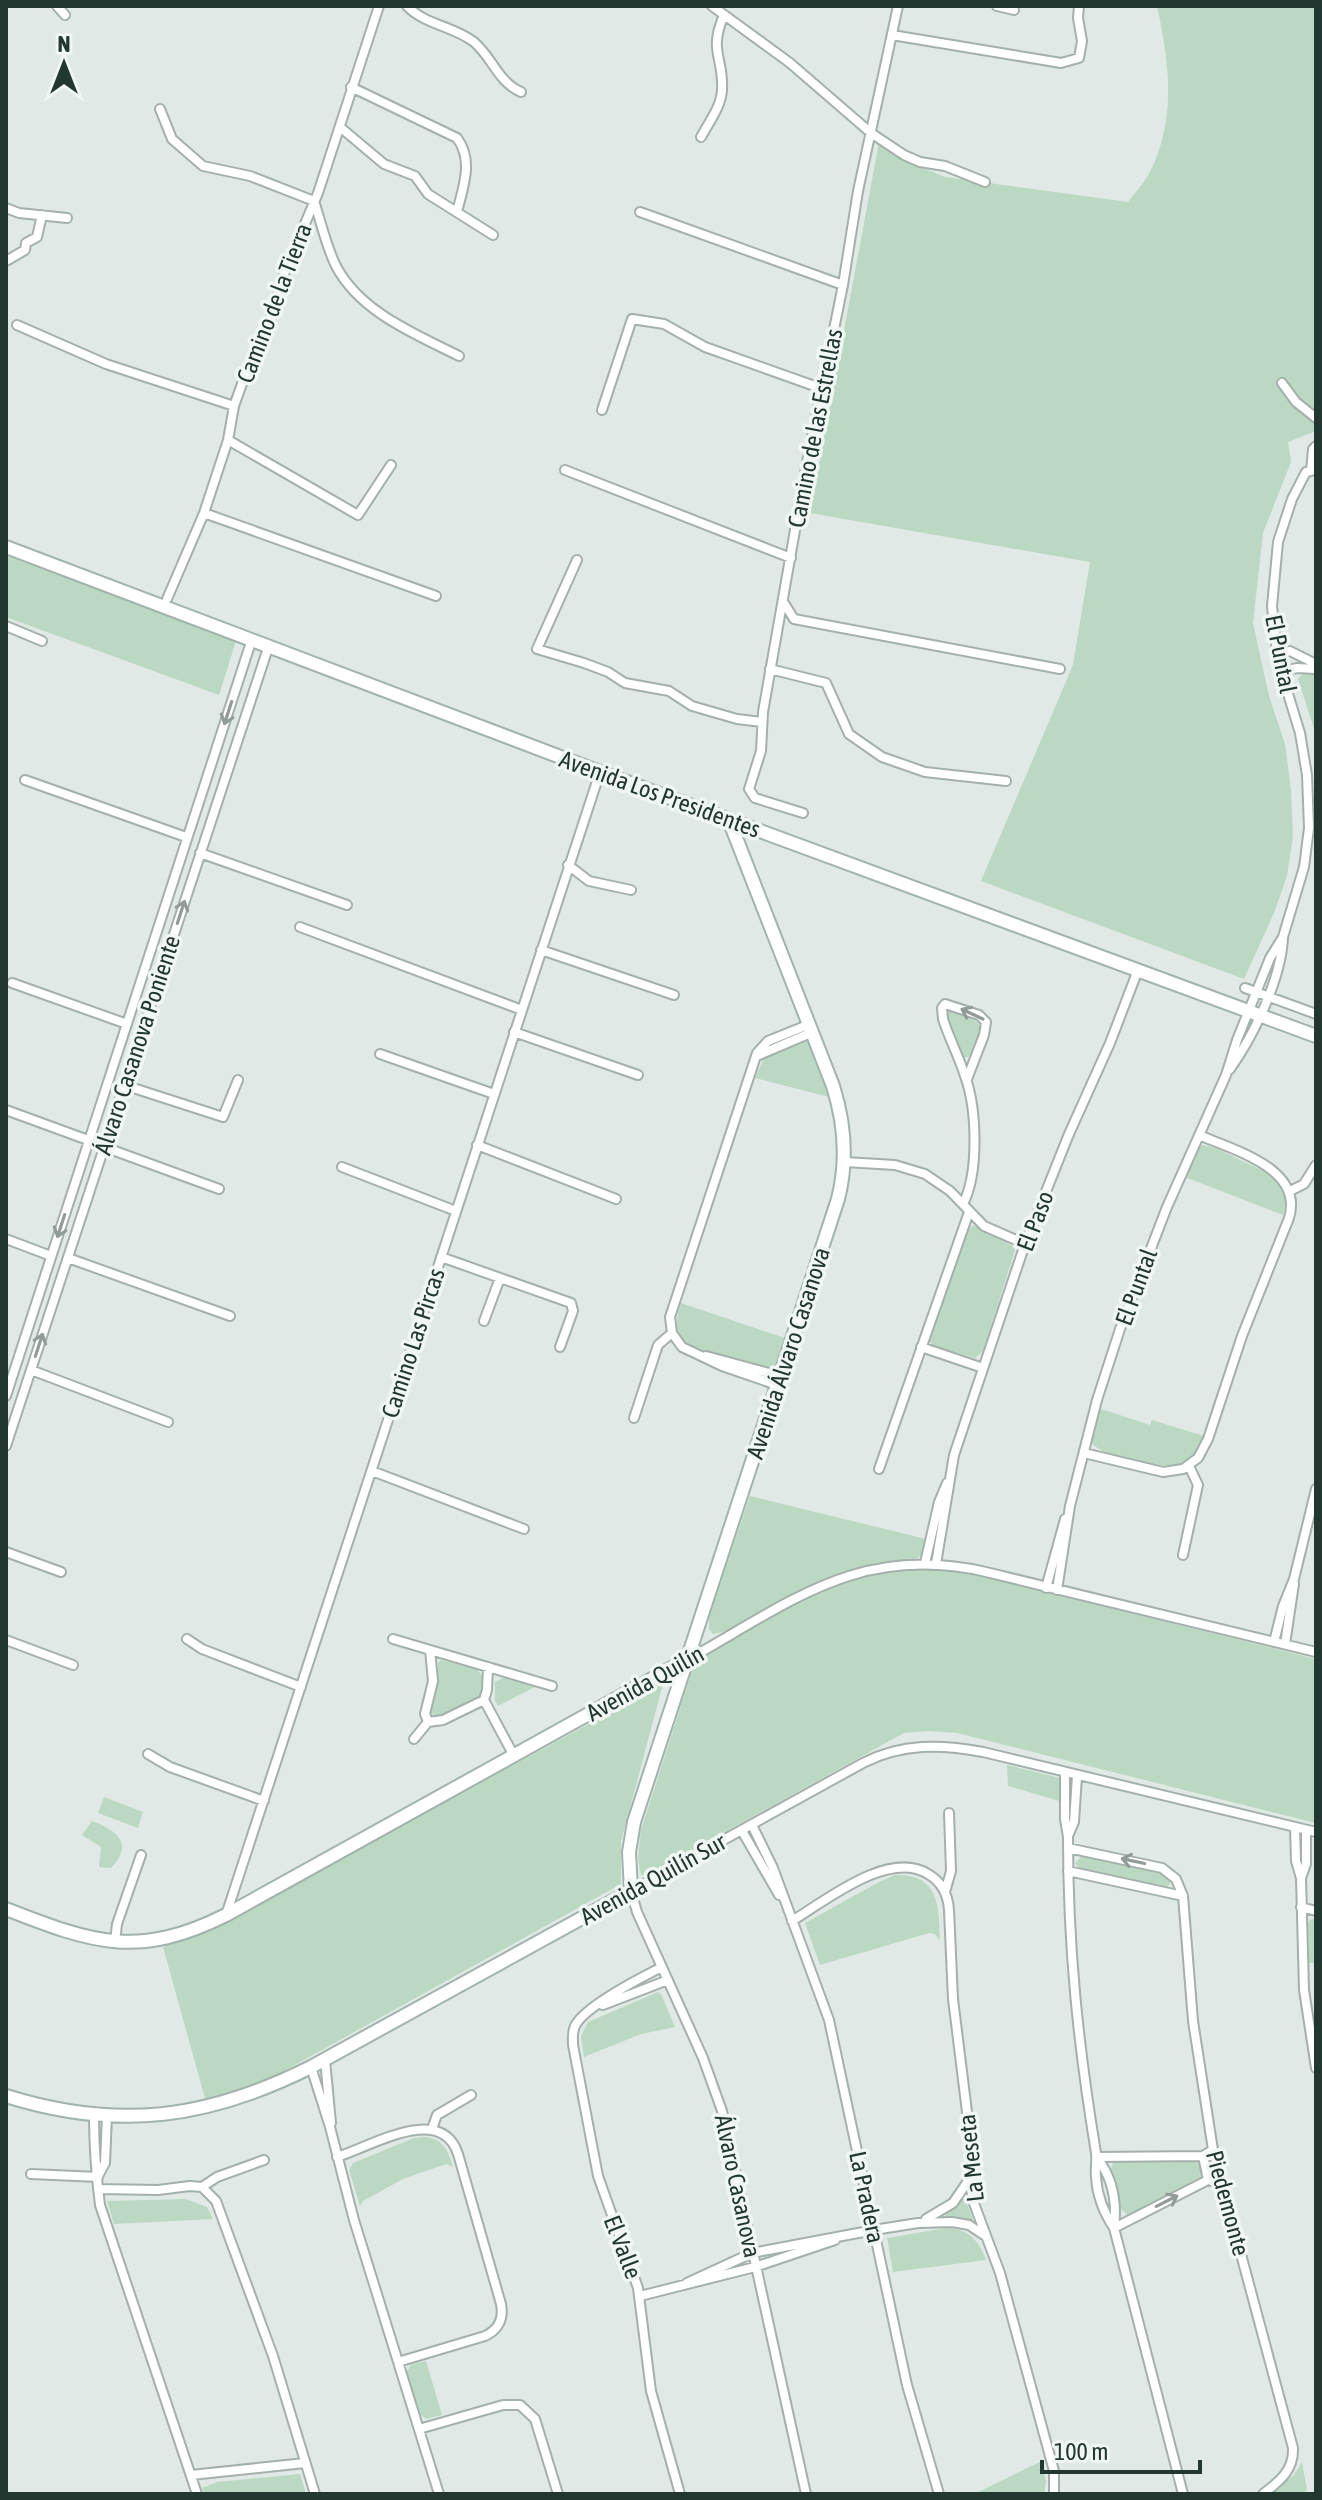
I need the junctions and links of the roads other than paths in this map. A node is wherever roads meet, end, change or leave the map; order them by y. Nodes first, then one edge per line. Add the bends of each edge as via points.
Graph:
1 (57, 6) edge
2 (379, 6) edge
3 (407, 6) edge
4 (712, 6) edge
5 (898, 6) edge
6 (997, 6) edge
7 (1079, 6) edge
8 (1014, 10) dead end
9 (65, 15) dead end
10 (724, 15) junction
11 (892, 35) junction
12 (351, 87) junction
13 (521, 92) dead end
14 (160, 109) dead end
15 (340, 127) junction
16 (871, 133) junction
17 (701, 137) dead end
18 (985, 182) dead end
19 (314, 201) junction
20 (6, 208) edge
21 (457, 212) junction
22 (640, 212) dead end
23 (42, 215) junction
24 (67, 218) dead end
25 (493, 235) dead end
26 (6, 261) edge
27 (843, 285) junction
28 (17, 325) dead end
29 (459, 356) dead end
30 (1282, 383) dead end
31 (823, 389) junction
32 (234, 406) junction
33 (602, 410) dead end
34 (1316, 418) edge
35 (228, 440) junction
36 (1316, 446) edge
37 (391, 465) dead end
38 (565, 470) dead end
39 (1313, 472) edge
40 (204, 513) junction
41 (6, 547) edge
42 (791, 558) junction
43 (577, 560) dead end
44 (436, 596) dead end
45 (167, 599) dead end
46 (784, 603) junction
47 (6, 626) edge
48 (252, 639) junction
49 (42, 641) dead end
50 (269, 645) junction
51 (1276, 652) junction
52 (1316, 666) edge
53 (770, 669) junction
54 (1060, 669) dead end
55 (1280, 672) junction
56 (762, 722) junction
57 (600, 772) junction
58 (25, 780) dead end
59 (1006, 781) dead end
60 (199, 803) junction
61 (215, 808) junction
62 (803, 813) dead end
63 (729, 820) junction
64 (186, 837) junction
65 (200, 853) junction
66 (568, 865) junction
67 (631, 890) dead end
68 (347, 905) dead end
69 (300, 927) dead end
70 (1283, 937) junction
71 (541, 950) junction
72 (1138, 970) junction
73 (12, 983) dead end
74 (1245, 988) dead end
75 (1256, 992) junction
76 (674, 995) dead end
77 (1267, 997) junction
78 (522, 1010) junction
79 (1254, 1013) junction
80 (1316, 1014) edge
81 (127, 1024) junction
82 (812, 1028) junction
83 (514, 1032) junction
84 (1316, 1036) edge
85 (380, 1054) dead end
86 (638, 1075) dead end
87 (967, 1079) junction
88 (238, 1080) dead end
89 (124, 1085) junction
90 (494, 1094) junction
91 (6, 1110) edge
92 (1199, 1135) junction
93 (88, 1140) junction
94 (477, 1145) junction
95 (104, 1147) junction
96 (845, 1162) junction
97 (1316, 1165) edge
98 (342, 1167) dead end
99 (219, 1189) dead end
100 (1290, 1191) junction
101 (71, 1194) junction
102 (616, 1199) dead end
103 (87, 1200) junction
104 (966, 1208) junction
105 (456, 1211) junction
106 (6, 1239) edge
107 (1025, 1244) junction
108 (51, 1256) junction
109 (441, 1257) junction
110 (68, 1258) junction
111 (500, 1278) junction
112 (230, 1316) dead end
113 (484, 1321) dead end
114 (672, 1333) junction
115 (560, 1347) dead end
116 (921, 1347) junction
117 (983, 1368) junction
118 (10, 1369) edge
119 (31, 1370) junction
120 (779, 1380) junction
121 (6, 1396) edge
122 (634, 1418) dead end
123 (168, 1422) dead end
124 (6, 1446) edge
125 (1084, 1453) junction
126 (1189, 1466) junction
127 (879, 1469) dead end
128 (372, 1471) junction
129 (949, 1479) junction
130 (1316, 1489) edge
131 (1070, 1506) junction
132 (1313, 1512) edge
133 (524, 1529) dead end
134 (6, 1552) edge
135 (1183, 1555) dead end
136 (925, 1563) junction
137 (936, 1564) junction
138 (61, 1572) dead end
139 (1294, 1579) junction
140 (1046, 1588) junction
141 (1057, 1590) junction
142 (187, 1639) dead end
143 (393, 1639) dead end
144 (6, 1640) edge
145 (1274, 1642) junction
146 (1285, 1644) junction
147 (430, 1650) junction
148 (1316, 1652) edge
149 (686, 1660) junction
150 (73, 1665) dead end
151 (488, 1667) junction
152 (552, 1686) dead end
153 (301, 1687) junction
154 (484, 1700) junction
155 (428, 1722) junction
156 (414, 1739) dead end
157 (148, 1754) dead end
158 (514, 1756) junction
159 (1065, 1773) junction
160 (1077, 1776) junction
161 (264, 1801) junction
162 (949, 1813) dead end
163 (752, 1825) junction
164 (1295, 1827) junction
165 (742, 1831) junction
166 (1311, 1831) edge
167 (1068, 1837) junction
168 (1068, 1848) junction
169 (141, 1855) dead end
170 (950, 1861) junction
171 (1068, 1871) junction
172 (932, 1876) junction
173 (1301, 1878) junction
174 (631, 1891) junction
175 (945, 1892) junction
176 (1183, 1896) junction
177 (784, 1903) junction
178 (1301, 1907) junction
179 (6, 1909) edge
180 (1316, 1911) edge
181 (226, 1915) junction
182 (792, 1921) junction
183 (115, 1942) junction
184 (662, 1967) junction
185 (668, 1980) junction
186 (595, 2008) junction
187 (325, 2060) junction
188 (311, 2067) junction
189 (1316, 2068) edge
190 (471, 2095) dead end
191 (6, 2096) edge
192 (101, 2116) junction
193 (330, 2127) junction
194 (432, 2129) junction
195 (1213, 2150) junction
196 (1203, 2156) junction
197 (337, 2157) junction
198 (1097, 2157) junction
199 (264, 2160) dead end
200 (31, 2174) dead end
201 (98, 2176) junction
202 (970, 2177) junction
203 (1208, 2180) junction
204 (1223, 2184) junction
205 (202, 2187) junction
206 (98, 2189) junction
207 (918, 2223) junction
208 (1114, 2228) junction
209 (874, 2230) junction
210 (842, 2237) junction
211 (987, 2239) junction
212 (752, 2253) junction
213 (755, 2267) junction
214 (687, 2283) junction
215 (640, 2296) junction
216 (398, 2362) junction
217 (419, 2429) junction
218 (305, 2463) junction
219 (191, 2475) junction
220 (197, 2494) edge
221 (315, 2494) edge
222 (439, 2494) edge
223 (558, 2494) edge
224 (680, 2494) edge
225 (806, 2494) edge
226 (939, 2494) edge
227 (1054, 2494) edge
228 (1183, 2494) edge
229 (1263, 2494) edge

1 - 9 street
2 - 12 street, Camino de la Tierra
3 - 13 street via 472,40 503,81
4 - 10 street
5 - 11 street, Camino de las Estrellas
6 - 8 street
7 - 11 street via 1082,49 1072,62
10 - 16 street
10 - 17 street via 715,49 720,103
11 - 16 street, Camino de las Estrellas
12 - 15 street, Camino de la Tierra
12 - 21 street via 457,138 468,162
14 - 19 street via 172,139 203,166 250,176
15 - 19 street, Camino de la Tierra
15 - 21 street via 384,164 415,176 428,194
16 - 18 street via 920,162
16 - 27 street, Camino de las Estrellas
19 - 29 street via 335,263 356,293 389,319
19 - 32 street, Camino de la Tierra via 265,338
20 - 23 street
21 - 25 street
22 - 27 street
23 - 24 street
23 - 26 street via 37,237
27 - 31 street, Camino de las Estrellas
28 - 32 street via 106,364
30 - 34 street
31 - 33 street via 705,347 664,324 632,319
31 - 42 street, Camino de las Estrellas
32 - 35 street, Camino de la Tierra
35 - 37 street via 358,515
35 - 40 street, Camino de la Tierra
36 - 39 street, El Puntal
38 - 42 street
39 - 51 street, El Puntal via 1306,472 1296,490 1276,553
40 - 44 street
40 - 45 street, Camino de la Tierra
41 - 48 street, Avenida Los Presidentes
42 - 46 street, Camino de las Estrellas
43 - 56 street via 537,649 608,672 625,683 669,691 692,706
46 - 53 street, Camino de las Estrellas
46 - 54 street via 794,619
47 - 49 street
48 - 50 street, Avenida Los Presidentes
48 -> 60 street, Álvaro Casanova Poniente
50 - 57 street, Avenida Los Presidentes
50 - 61 street, Álvaro Casanova Poniente
51 - 52 street via 1290,651
51 - 55 street, El Puntal
52 - 55 street
53 - 56 street, Camino de las Estrellas
53 - 59 street via 826,683 849,734 882,757 925,772
55 - 70 street, El Puntal via 1304,752 1309,814 1304,867
56 - 62 street, Camino de las Estrellas via 750,794
57 - 63 street, Avenida Los Presidentes
57 - 66 street, Camino Las Pircas
58 - 64 street
60 - 61 street
60 - 64 street, Álvaro Casanova Poniente
61 - 65 street, Álvaro Casanova Poniente
63 - 72 street, Avenida Los Presidentes
63 - 82 street, Avenida Álvaro Casanova
64 - 81 street, Álvaro Casanova Poniente
65 - 68 street
89 -> 65 street, Álvaro Casanova Poniente
66 - 67 street via 589,881
66 - 71 street, Camino Las Pircas
69 - 78 street
70 - 75 street, El Puntal
70 - 77 street, El Puntal
71 - 76 street
71 - 78 street, Camino Las Pircas
72 - 79 street, Avenida Los Presidentes
72 - 107 street, El Paso
73 - 81 street
74 - 75 street
75 - 77 street
75 - 79 street, El Puntal
77 - 79 street, El Puntal
77 - 80 street
78 - 83 street, Camino Las Pircas
79 - 84 street, Avenida Los Presidentes
79 - 92 street, El Puntal
81 - 93 street, Álvaro Casanova Poniente
82 - 96 street, Avenida Álvaro Casanova via 840,1108
82 - 114 street via 768,1041 755,1058 673,1304
83 - 86 street
83 - 90 street, Camino Las Pircas
85 - 90 street
87 -> 87 street via 986,1022 945,1004 943,1019
87 - 104 street via 973,1159
88 - 89 street via 223,1117
89 - 95 street, Álvaro Casanova Poniente
90 - 94 street, Camino Las Pircas
91 - 93 street
92 - 100 street via 1272,1169
92 - 125 street, El Puntal via 1136,1283
93 - 101 street, Álvaro Casanova Poniente
94 - 102 street
94 - 105 street, Camino Las Pircas
95 - 99 street
95 - 103 street, Álvaro Casanova Poniente
96 - 104 street via 916,1171 943,1184
96 - 120 street, Avenida Álvaro Casanova via 838,1199
97 - 100 street via 1304,1184
98 - 105 street
100 - 126 street via 1291,1212 1208,1439
101 - 103 street
101 -> 108 street, Álvaro Casanova Poniente
103 - 110 street, Álvaro Casanova Poniente
104 - 107 street via 991,1231
104 - 116 street
105 - 109 street, Camino Las Pircas
106 - 108 street
107 - 117 street, El Paso
108 - 118 street, Álvaro Casanova Poniente
109 - 111 street
109 - 128 street, Camino Las Pircas
110 - 112 street
119 -> 110 street, Álvaro Casanova Poniente
111 - 113 street
111 - 115 street via 571,1303 572,1316
114 - 120 street via 682,1347
114 - 122 street via 658,1345
116 - 117 street
116 - 127 street
117 - 129 street, El Paso
118 - 121 street, Álvaro Casanova Poniente
119 - 123 street
119 - 124 street, Álvaro Casanova Poniente
120 - 149 street, Avenida Álvaro Casanova
125 - 126 street via 1163,1472
125 - 131 street, El Puntal
126 - 135 street via 1198,1485
128 - 133 street
128 - 153 street, Camino Las Pircas
129 - 136 street, El Paso
129 - 137 street, El Paso
130 - 132 street
131 - 140 street, El Puntal
131 - 141 street, El Puntal
132 - 139 street
134 - 138 street
136 - 137 street, Avenida Quilín
136 - 149 street, Avenida Quilín via 842,1576
137 - 140 street, Avenida Quilín
139 - 145 street
139 - 146 street
140 - 141 street, Avenida Quilín
141 - 145 street, Avenida Quilín
142 - 153 street
143 - 147 street
144 - 150 street
145 - 146 street, Avenida Quilín
146 - 148 street, Avenida Quilín
147 - 151 street
147 - 155 street
149 - 158 street, Avenida Quilín
149 - 174 street, Avenida Álvaro Casanova via 634,1822
151 - 152 street
151 - 154 street
153 - 161 street, Camino Las Pircas
154 - 155 street
154 - 158 street
155 - 156 street
157 - 161 street
158 - 181 street, Avenida Quilín
159 - 160 street, Avenida Quilín Sur
159 - 163 street, Avenida Quilín Sur via 965,1749 912,1747 873,1758
159 - 167 street
160 - 164 street, Avenida Quilín Sur
160 - 167 street
161 - 181 street, Camino Las Pircas
162 - 170 street, La Meseta
163 - 165 street, Avenida Quilín Sur
163 - 177 street, La Pradera
164 - 166 street, Avenida Quilín Sur
164 - 173 street
165 - 174 street, Avenida Quilín Sur
165 - 177 street, La Pradera
166 - 173 street
167 - 168 street
168 - 171 street
176 -> 168 street via 1176,1879 1162,1868
169 - 183 street
170 - 172 street
170 - 175 street, La Meseta
171 - 176 street
171 - 198 street via 1079,2053
172 - 175 street
172 - 182 street via 906,1866 887,1868
173 - 178 street
174 - 184 street, Álvaro Casanova
174 - 187 street, Avenida Quilín Sur
175 - 202 street, La Meseta
176 - 195 street, Piedemonte via 1194,2033
177 - 182 street, La Pradera
178 - 180 street
178 - 189 street via 1304,1990
179 - 183 street, Avenida Quilín via 71,1934
181 - 183 street, Avenida Quilín via 171,1938
182 - 209 street, La Pradera via 829,2020
184 - 185 street, Álvaro Casanova
184 - 186 street, El Valle
185 - 186 street
185 - 212 street, Álvaro Casanova via 722,2111
186 - 215 street, El Valle via 575,2026 573,2045 598,2176
187 - 188 street, Avenida Quilín Sur
187 - 193 street
188 - 192 street, Avenida Quilín Sur via 264,2090 205,2108
188 - 193 street
190 - 194 street via 440,2113
191 - 192 street, Avenida Quilín Sur
192 - 201 street via 94,2164
193 - 197 street
194 - 197 street via 415,2129
194 - 216 street via 456,2147 501,2304 500,2323 485,2336
195 - 196 street
195 - 204 street, Piedemonte
196 - 198 street
196 - 203 street
197 - 216 street
198 - 208 street via 1099,2193
198 - 208 street via 1112,2187
199 - 205 street
200 - 201 street
201 - 206 street
202 - 207 street via 953,2203
202 - 211 street, La Meseta via 974,2209
203 - 204 street
208 -> 203 street
204 - 229 street, Piedemonte via 1293,2448 1288,2471
205 - 206 street
205 - 218 street via 221,2212
206 - 219 street
207 - 209 street
207 - 211 street via 961,2223
208 - 228 street
209 - 210 street
209 - 226 street, La Pradera via 907,2385
210 - 212 street
210 - 213 street
211 - 227 street, La Meseta via 1050,2455
212 - 213 street, Álvaro Casanova
212 - 214 street
213 - 214 street
213 - 225 street, Álvaro Casanova
214 - 215 street
215 - 224 street, El Valle via 651,2391
216 - 217 street
217 - 222 street
217 - 223 street via 503,2405 525,2407 537,2424
218 - 219 street
218 - 221 street
219 - 220 street

